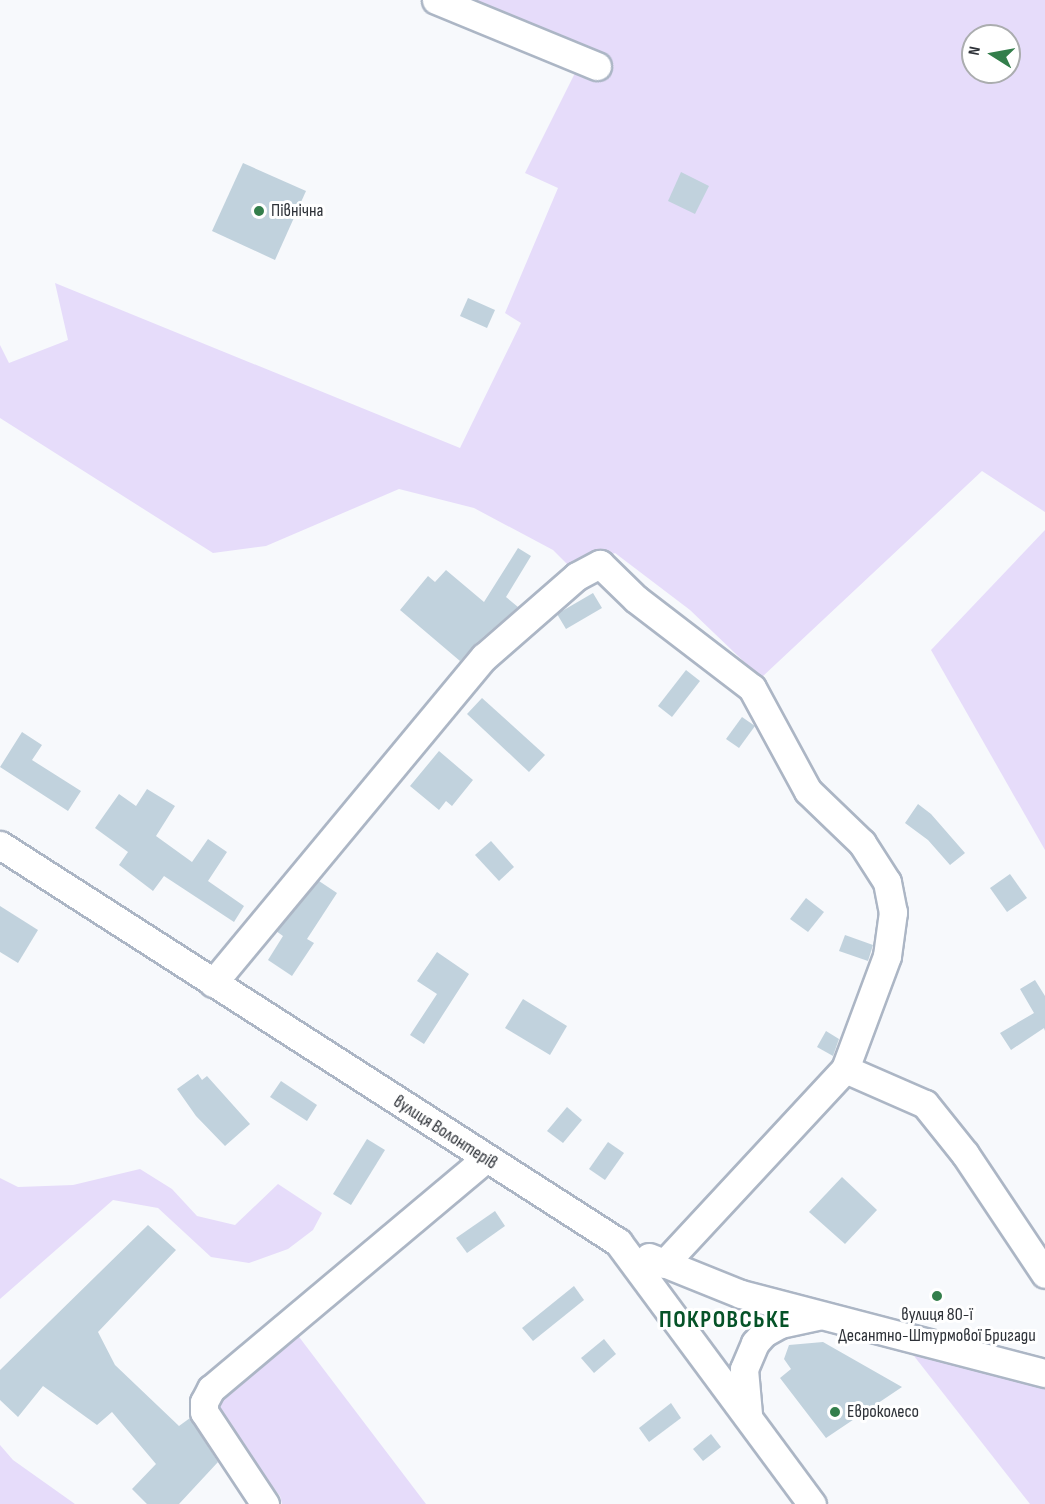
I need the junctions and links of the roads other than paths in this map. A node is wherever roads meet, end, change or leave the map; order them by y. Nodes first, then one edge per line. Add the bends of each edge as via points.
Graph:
1 (436, 0) edge
2 (597, 66) dead end
3 (0, 845) edge
4 (213, 983) junction
5 (845, 1069) junction
6 (485, 1159) junction
7 (618, 1242) junction
8 (664, 1264) junction
9 (1045, 1274) edge
10 (828, 1315) junction
11 (1045, 1373) edge
12 (748, 1415) junction
13 (265, 1504) edge
14 (812, 1504) edge

1 - 2 street
3 - 4 street, вулиця Волонтерів
4 - 5 street via 484,657 576,576 600,564 636,599 752,688 808,791 862,843 886,882 893,912 887,956
4 - 6 street, вулиця Волонтерів
5 - 8 street
5 - 9 street via 925,1104 964,1154
6 - 7 street, вулиця Волонтерів
6 - 13 street via 210,1389 204,1412
7 - 8 street
7 - 12 street, вулиця Волонтерів
8 - 10 street via 741,1294
10 - 11 street
10 - 12 street via 780,1324 754,1343 744,1369
12 - 14 street, вулиця Волонтерів

